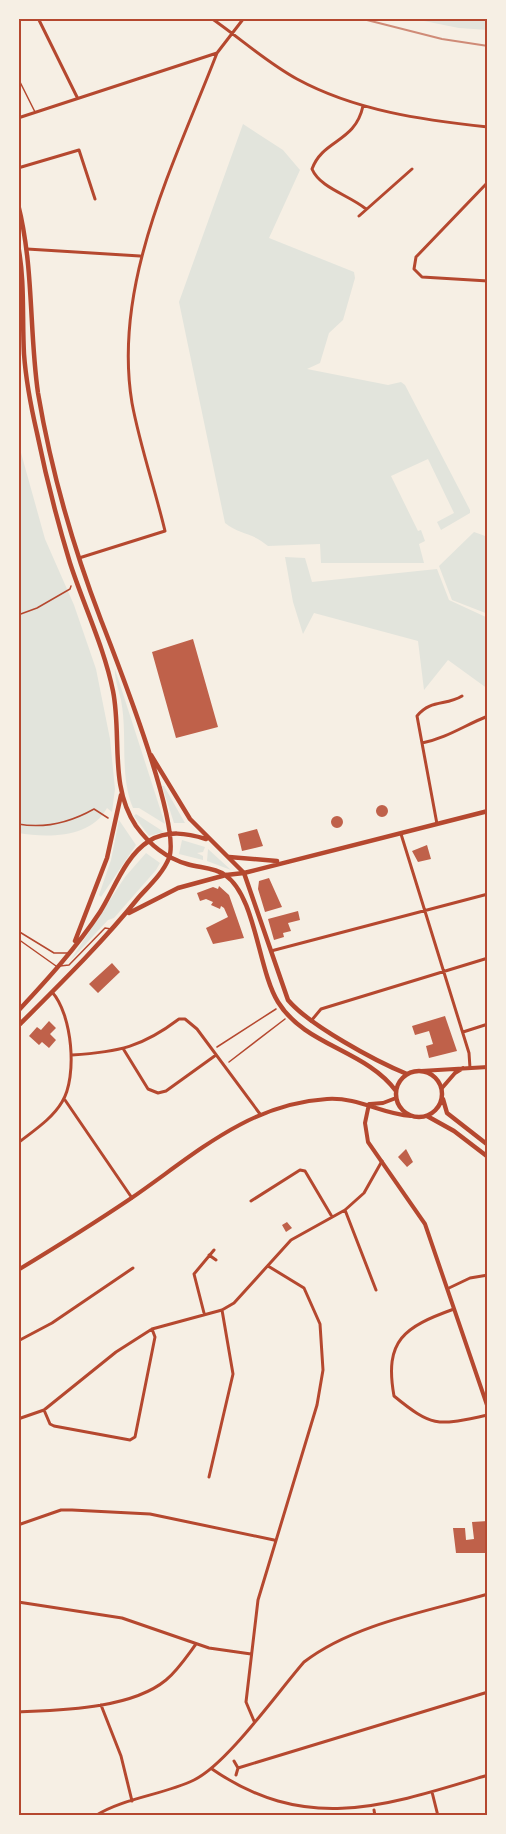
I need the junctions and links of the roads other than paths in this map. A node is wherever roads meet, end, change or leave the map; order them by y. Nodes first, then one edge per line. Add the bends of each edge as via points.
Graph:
1 (38, 18) edge
2 (211, 18) edge
3 (244, 18) edge
4 (233, 33) junction
5 (217, 53) junction
6 (18, 78) edge
7 (77, 98) junction
8 (363, 106) junction
9 (35, 112) junction
10 (18, 118) edge
11 (488, 127) edge
12 (18, 168) edge
13 (412, 169) dead end
14 (488, 182) edge
15 (95, 199) dead end
16 (18, 204) edge
17 (366, 209) junction
18 (359, 216) dead end
19 (18, 245) edge
20 (27, 249) junction
21 (140, 256) junction
22 (488, 281) edge
23 (78, 558) junction
24 (462, 696) dead end
25 (488, 716) edge
26 (422, 743) junction
27 (147, 747) junction
28 (121, 795) junction
29 (488, 811) edge
30 (437, 824) junction
31 (401, 832) junction
32 (170, 834) junction
33 (209, 840) junction
34 (149, 841) junction
35 (169, 857) junction
36 (229, 857) junction
37 (283, 862) junction
38 (244, 873) junction
39 (226, 875) junction
40 (488, 894) edge
41 (424, 911) junction
42 (124, 916) junction
43 (112, 929) junction
44 (18, 932) edge
45 (18, 939) edge
46 (72, 946) junction
47 (271, 951) junction
48 (68, 953) junction
49 (488, 958) edge
50 (57, 967) junction
51 (444, 972) junction
52 (52, 992) junction
53 (18, 1011) edge
54 (311, 1021) junction
55 (488, 1024) edge
56 (18, 1026) edge
57 (463, 1032) junction
58 (124, 1050) junction
59 (72, 1055) junction
60 (216, 1055) junction
61 (488, 1067) edge
62 (463, 1068) junction
63 (470, 1068) junction
64 (421, 1071) junction
65 (407, 1074) junction
66 (442, 1088) junction
67 (396, 1091) junction
68 (443, 1096) junction
69 (396, 1098) junction
70 (64, 1100) junction
71 (369, 1104) junction
72 (260, 1114) junction
73 (411, 1116) junction
74 (428, 1116) junction
75 (18, 1143) edge
76 (488, 1145) edge
77 (488, 1157) edge
78 (382, 1161) junction
79 (132, 1198) junction
80 (251, 1201) dead end
81 (345, 1210) junction
82 (331, 1215) junction
83 (214, 1250) dead end
84 (209, 1255) junction
85 (216, 1260) dead end
86 (268, 1266) junction
87 (133, 1268) dead end
88 (18, 1270) edge
89 (488, 1275) edge
90 (449, 1288) junction
91 (376, 1290) dead end
92 (455, 1308) junction
93 (222, 1310) junction
94 (204, 1313) junction
95 (152, 1329) junction
96 (18, 1341) edge
97 (488, 1408) edge
98 (45, 1410) junction
99 (488, 1415) edge
100 (18, 1419) edge
101 (209, 1477) dead end
102 (18, 1525) edge
103 (274, 1540) junction
104 (488, 1594) edge
105 (18, 1602) edge
106 (196, 1644) junction
107 (251, 1654) junction
108 (488, 1692) edge
109 (102, 1705) junction
110 (18, 1712) edge
111 (254, 1721) junction
112 (234, 1761) dead end
113 (238, 1768) junction
114 (212, 1769) junction
115 (236, 1775) dead end
116 (488, 1775) edge
117 (432, 1792) junction
118 (132, 1801) junction
119 (286, 1809) dead end
120 (374, 1810) junction
121 (356, 1813) dead end
122 (94, 1816) edge
123 (375, 1816) edge
124 (438, 1816) edge

1 - 7 street
2 - 4 street
3 - 4 street
4 - 5 street
4 - 8 street via 261,57 299,80
5 - 7 street
5 - 21 street
6 - 9 lane
7 - 9 street
8 - 11 street via 431,121
8 - 17 street via 356,128 316,157 312,169 323,184
9 - 10 street
12 - 15 street via 79,150
13 - 17 street
14 - 22 street via 416,257 414,269 422,277
16 - 20 main road
17 - 18 street
19 - 28 main road via 29,396 51,496 113,693
20 - 21 street
20 - 23 main road via 39,394
21 - 23 street via 128,333 132,402 165,531
23 - 27 main road
24 - 26 street via 430,704 417,716
25 - 26 street via 443,739
26 - 30 street
27 - 32 main road
27 - 33 main road via 175,797
28 - 34 main road
28 - 46 main road via 107,858
29 - 30 main road
30 - 31 main road
31 - 37 main road
31 - 41 street
32 - 33 main road
32 - 34 main road
32 - 35 main road
33 - 36 main road
34 - 35 main road
34 - 46 main road via 129,862 99,913
35 - 39 main road
35 - 42 main road
36 - 37 main road
36 - 38 main road
37 - 38 main road
38 - 39 main road
38 - 47 main road
39 - 42 main road via 178,888
39 - 67 main road via 246,906 270,986 289,1017 380,1073
40 - 41 street
41 - 47 street
41 - 51 street
42 - 43 main road
43 - 50 lane via 105,928 69,965
43 - 52 main road
44 - 48 lane via 54,953
45 - 50 lane
46 - 48 main road
47 - 54 main road via 288,1000
48 - 50 main road
49 - 51 street
50 - 53 main road
51 - 54 street via 321,1009
51 - 57 street
52 - 56 main road
52 - 59 street via 63,1007
54 - 65 main road
55 - 57 street
57 - 63 street
58 - 59 street
58 - 60 street via 185,1019
58 - 60 street via 148,1089 158,1093
59 - 70 street
60 - 72 street
61 - 63 street
62 - 63 street
62 - 64 street
62 - 66 street
64 - 65 main road
64 - 66 main road via 432,1075
65 - 67 main road
66 - 68 main road
67 - 69 main road
68 - 74 main road
68 - 76 main road via 447,1113
69 - 71 street
69 - 73 main road
70 - 75 street
70 - 79 street
71 - 72 street via 351,1100 308,1101
71 - 73 street
71 - 78 street via 366,1135
72 - 79 street via 212,1140
73 - 74 main road
74 - 77 main road
78 - 81 street via 364,1193
78 - 90 street via 425,1224
79 - 88 street
80 - 82 street via 300,1170 305,1171
81 - 82 street
81 - 91 street
82 - 86 street via 291,1240
83 - 84 street
84 - 85 street
84 - 94 street via 194,1274
86 - 93 street via 245,1293
86 - 103 street via 304,1288 323,1338 317,1405
87 - 96 street via 52,1323
89 - 90 street
90 - 92 street
92 - 97 street
92 - 99 street via 412,1328 395,1346 390,1370 394,1396 420,1418 436,1422
93 - 94 street
93 - 101 street via 233,1374
94 - 95 street
95 - 98 street via 116,1352
95 - 98 street via 155,1337 135,1437 130,1440 54,1426
98 - 100 street
102 - 103 street via 61,1510 150,1514
103 - 107 street via 258,1600
104 - 111 street via 412,1614 318,1652 303,1662
105 - 106 street via 122,1618
106 - 107 street
106 - 109 street via 153,1690
107 - 111 street via 246,1702
108 - 113 street
109 - 110 street
109 - 118 street
111 - 114 street
112 - 113 street
113 - 115 street
114 - 118 street via 163,1793
114 - 119 street via 262,1800
116 - 117 street
117 - 120 street
117 - 124 street
118 - 122 street
120 - 121 street
120 - 123 street

